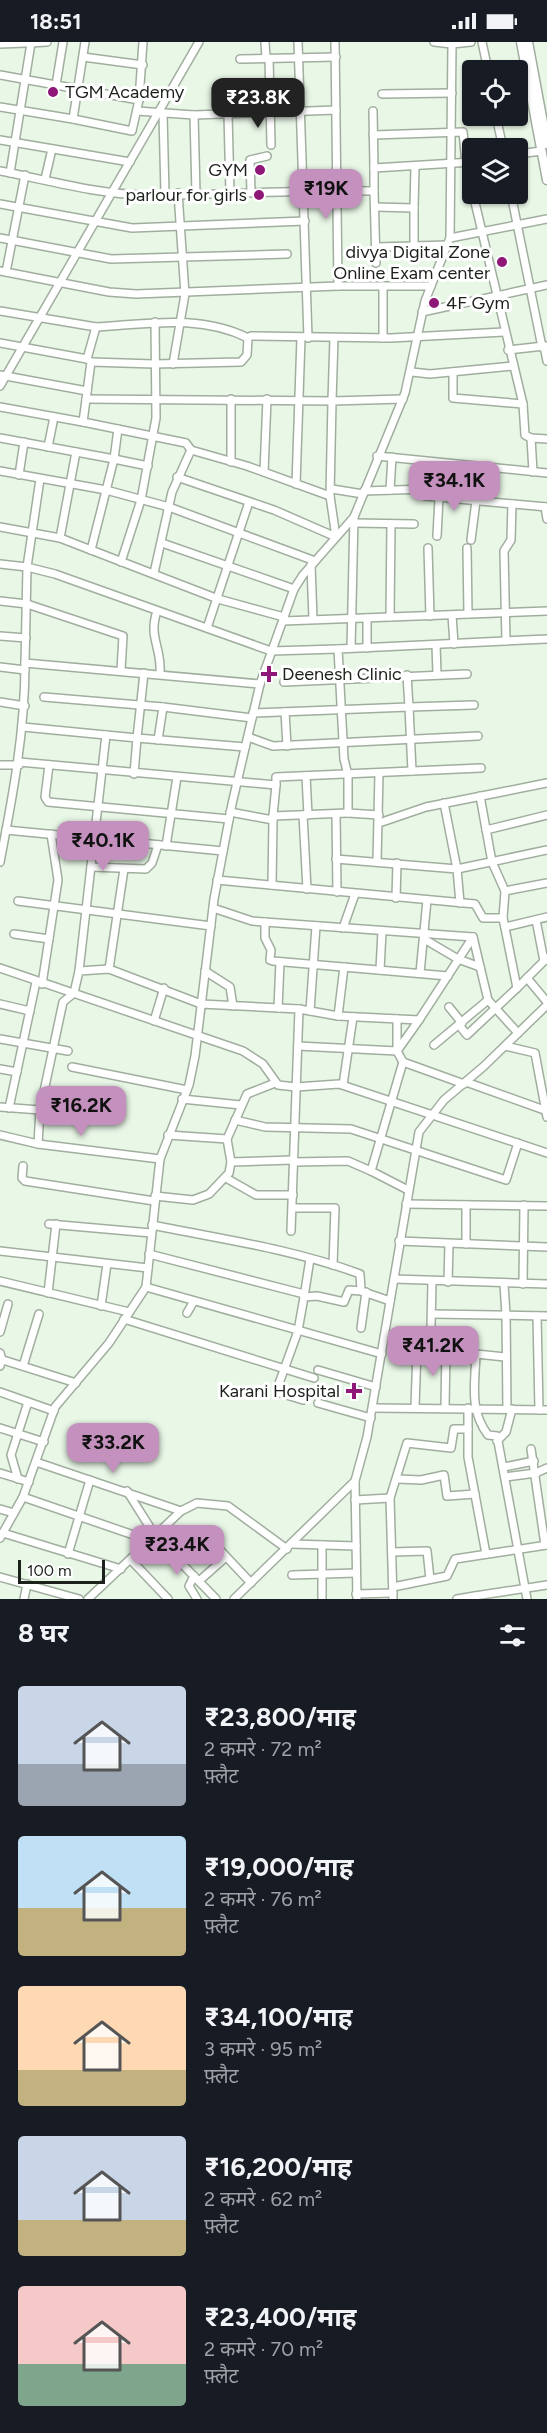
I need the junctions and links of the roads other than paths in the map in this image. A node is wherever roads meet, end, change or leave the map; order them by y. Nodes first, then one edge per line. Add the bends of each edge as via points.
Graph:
1 (47, 42) edge
2 (63, 42) edge
3 (85, 42) edge
4 (143, 42) edge
5 (199, 42) edge
6 (265, 42) edge
7 (298, 42) edge
8 (335, 42) edge
9 (435, 42) edge
10 (471, 42) edge
11 (482, 42) edge
12 (521, 42) edge
13 (528, 42) edge
14 (27, 43) edge
15 (0, 44) edge
16 (452, 44) junction
17 (299, 56) junction
18 (83, 57) junction
19 (336, 57) junction
20 (267, 58) junction
21 (240, 59) dead end
22 (486, 60) edge
23 (143, 65) junction
24 (0, 75) edge
25 (26, 79) junction
26 (56, 85) junction
27 (78, 88) junction
28 (452, 93) junction
29 (382, 94) dead end
30 (139, 99) junction
31 (0, 107) edge
32 (336, 110) junction
33 (21, 111) junction
34 (137, 111) junction
35 (301, 111) junction
36 (374, 111) dead end
37 (270, 112) junction
38 (160, 114) junction
39 (228, 114) junction
40 (194, 115) junction
41 (73, 119) junction
42 (452, 133) junction
43 (373, 135) junction
44 (464, 138) edge
45 (0, 140) edge
46 (15, 143) junction
47 (271, 146) dead end
48 (544, 147) edge
49 (52, 149) junction
50 (528, 151) edge
51 (267, 156) dead end
52 (130, 162) junction
53 (462, 163) edge
54 (452, 165) junction
55 (415, 166) junction
56 (374, 168) junction
57 (0, 171) edge
58 (10, 173) junction
59 (25, 175) junction
60 (45, 179) junction
61 (547, 180) edge
62 (304, 190) junction
63 (338, 190) junction
64 (374, 191) junction
65 (112, 192) junction
66 (251, 192) junction
67 (178, 193) junction
68 (230, 193) junction
69 (165, 194) junction
70 (196, 194) junction
71 (0, 204) edge
72 (475, 204) edge
73 (513, 204) edge
74 (17, 206) junction
75 (375, 207) junction
76 (414, 208) junction
77 (547, 219) edge
78 (95, 221) junction
79 (305, 221) junction
80 (518, 225) junction
81 (180, 226) junction
82 (482, 233) junction
83 (0, 238) edge
84 (10, 240) junction
85 (449, 242) junction
86 (414, 246) junction
87 (376, 247) junction
88 (76, 252) junction
89 (287, 254) dead end
90 (183, 258) junction
91 (376, 263) dead end
92 (3, 271) edge
93 (59, 280) junction
94 (547, 285) edge
95 (338, 286) junction
96 (383, 286) junction
97 (431, 286) junction
98 (308, 288) junction
99 (532, 289) junction
100 (185, 294) junction
101 (496, 296) junction
102 (0, 311) edge
103 (422, 312) junction
104 (38, 317) junction
105 (155, 322) junction
106 (182, 322) junction
107 (96, 327) junction
108 (504, 332) junction
109 (418, 337) junction
110 (248, 338) junction
111 (305, 338) junction
112 (334, 338) junction
113 (383, 338) junction
114 (0, 344) edge
115 (22, 346) junction
116 (544, 346) edge
117 (508, 350) junction
118 (89, 361) junction
119 (547, 361) edge
120 (154, 364) junction
121 (173, 364) junction
122 (513, 366) junction
123 (412, 372) junction
124 (453, 372) junction
125 (3, 375) edge
126 (0, 386) edge
127 (87, 395) junction
128 (231, 399) junction
129 (267, 399) junction
130 (299, 399) junction
131 (403, 399) junction
132 (155, 400) junction
133 (332, 401) junction
134 (523, 404) junction
135 (0, 407) edge
136 (54, 417) junction
137 (83, 422) junction
138 (118, 429) junction
139 (152, 435) junction
140 (0, 438) edge
141 (531, 438) junction
142 (547, 439) edge
143 (24, 442) junction
144 (48, 447) junction
145 (191, 450) junction
146 (76, 452) junction
147 (377, 456) junction
148 (392, 457) junction
149 (114, 459) junction
150 (231, 462) junction
151 (148, 466) junction
152 (490, 468) junction
153 (0, 471) edge
154 (264, 472) junction
155 (533, 472) junction
156 (547, 473) edge
157 (19, 475) junction
158 (177, 477) junction
159 (40, 479) junction
160 (70, 484) junction
161 (296, 484) junction
162 (106, 490) junction
163 (390, 490) junction
164 (364, 492) junction
165 (331, 493) junction
166 (439, 498) junction
167 (141, 500) junction
168 (476, 501) junction
169 (249, 502) junction
170 (512, 504) junction
171 (169, 507) junction
172 (546, 507) edge
173 (547, 519) edge
174 (354, 520) junction
175 (391, 524) junction
176 (414, 524) dead end
177 (0, 527) edge
178 (32, 531) junction
179 (239, 534) junction
180 (436, 536) dead end
181 (336, 537) junction
182 (60, 538) junction
183 (471, 540) dead end
184 (162, 543) junction
185 (428, 548) dead end
186 (467, 548) dead end
187 (91, 550) junction
188 (121, 562) junction
189 (313, 563) junction
190 (0, 564) edge
191 (229, 565) junction
192 (27, 567) junction
193 (154, 573) junction
194 (294, 589) junction
195 (217, 598) junction
196 (0, 601) edge
197 (27, 604) junction
198 (157, 611) junction
199 (547, 611) edge
200 (506, 612) junction
201 (468, 614) junction
202 (452, 615) junction
203 (430, 616) junction
204 (390, 617) junction
205 (352, 618) junction
206 (367, 618) junction
207 (283, 619) junction
208 (313, 619) junction
209 (207, 628) junction
210 (0, 636) edge
211 (26, 638) junction
212 (547, 639) edge
213 (506, 641) junction
214 (454, 644) junction
215 (436, 645) junction
216 (351, 648) junction
217 (367, 648) junction
218 (338, 649) junction
219 (271, 651) junction
220 (25, 666) junction
221 (0, 668) edge
222 (121, 670) junction
223 (144, 673) junction
224 (160, 674) junction
225 (437, 674) junction
226 (467, 674) dead end
227 (407, 675) junction
228 (340, 678) junction
229 (284, 682) dead end
230 (260, 684) junction
231 (44, 697) dead end
232 (0, 702) edge
233 (141, 705) junction
234 (474, 705) dead end
235 (25, 706) junction
236 (409, 706) junction
237 (163, 707) junction
238 (343, 710) junction
239 (285, 712) junction
240 (253, 716) junction
241 (23, 727) junction
242 (106, 735) junction
243 (478, 736) dead end
244 (248, 737) junction
245 (138, 738) junction
246 (158, 740) junction
247 (411, 740) junction
248 (345, 744) junction
249 (287, 746) junction
250 (245, 747) junction
251 (19, 764) junction
252 (0, 765) edge
253 (49, 765) junction
254 (481, 768) dead end
255 (102, 771) junction
256 (412, 771) junction
257 (380, 773) junction
258 (134, 774) junction
259 (348, 775) junction
260 (306, 776) junction
261 (177, 777) junction
262 (237, 781) junction
263 (547, 783) edge
264 (276, 785) junction
265 (480, 796) junction
266 (444, 802) junction
267 (98, 807) junction
268 (172, 813) junction
269 (348, 813) junction
270 (336, 814) junction
271 (230, 815) junction
272 (305, 815) junction
273 (547, 815) edge
274 (273, 818) junction
275 (379, 819) junction
276 (4, 826) edge
277 (486, 830) junction
278 (51, 834) junction
279 (94, 839) junction
280 (162, 845) junction
281 (547, 850) edge
282 (223, 851) junction
283 (336, 859) junction
284 (0, 862) edge
285 (377, 862) junction
286 (492, 862) junction
287 (397, 863) junction
288 (91, 867) junction
289 (124, 869) junction
290 (457, 869) junction
291 (218, 880) junction
292 (547, 882) edge
293 (272, 885) junction
294 (307, 889) junction
295 (505, 891) junction
296 (337, 892) junction
297 (355, 894) junction
298 (396, 898) junction
299 (427, 900) junction
300 (18, 901) dead end
301 (460, 903) junction
302 (55, 906) junction
303 (213, 908) junction
304 (86, 910) junction
305 (117, 914) junction
306 (547, 917) edge
307 (503, 918) junction
308 (536, 920) junction
309 (265, 922) junction
310 (211, 926) junction
311 (316, 926) junction
312 (505, 927) junction
313 (343, 928) junction
314 (382, 931) junction
315 (14, 934) dead end
316 (424, 936) junction
317 (473, 937) junction
318 (49, 939) junction
319 (458, 959) junction
320 (546, 959) edge
321 (280, 962) junction
322 (312, 964) junction
323 (344, 967) junction
324 (0, 968) edge
325 (480, 968) junction
326 (109, 969) junction
327 (380, 970) junction
328 (79, 971) junction
329 (205, 971) junction
330 (420, 973) junction
331 (448, 976) junction
332 (527, 978) junction
333 (39, 983) junction
334 (164, 988) junction
335 (517, 988) junction
336 (74, 993) junction
337 (488, 1000) junction
338 (201, 1004) junction
339 (547, 1004) edge
340 (0, 1005) edge
341 (233, 1006) junction
342 (449, 1007) dead end
343 (278, 1008) junction
344 (299, 1009) junction
345 (497, 1009) junction
346 (30, 1011) junction
347 (310, 1011) junction
348 (338, 1016) junction
349 (352, 1017) junction
350 (398, 1019) junction
351 (419, 1020) junction
352 (154, 1022) junction
353 (460, 1024) junction
354 (518, 1033) junction
355 (197, 1037) junction
356 (0, 1039) edge
357 (23, 1043) junction
358 (434, 1045) dead end
359 (298, 1046) junction
360 (505, 1046) junction
361 (53, 1048) junction
362 (348, 1049) junction
363 (68, 1051) dead end
364 (397, 1051) junction
365 (403, 1062) junction
366 (72, 1067) dead end
367 (0, 1069) edge
368 (547, 1069) edge
369 (538, 1071) junction
370 (17, 1072) junction
371 (275, 1083) junction
372 (465, 1083) junction
373 (344, 1085) junction
374 (296, 1087) junction
375 (187, 1090) junction
376 (182, 1099) junction
377 (393, 1101) junction
378 (241, 1105) junction
379 (0, 1107) edge
380 (9, 1108) junction
381 (40, 1110) junction
382 (547, 1113) edge
383 (433, 1114) junction
384 (235, 1120) junction
385 (296, 1127) junction
386 (0, 1135) edge
387 (168, 1135) junction
388 (227, 1139) junction
389 (380, 1139) junction
390 (518, 1143) junction
391 (38, 1144) junction
392 (416, 1150) junction
393 (547, 1153) edge
394 (159, 1159) junction
395 (293, 1161) junction
396 (231, 1162) junction
397 (22, 1166) dead end
398 (371, 1171) junction
399 (226, 1178) junction
400 (408, 1190) junction
401 (293, 1195) junction
402 (155, 1198) junction
403 (406, 1204) junction
404 (466, 1205) junction
405 (524, 1205) junction
406 (547, 1206) edge
407 (292, 1208) junction
408 (151, 1229) junction
409 (291, 1231) dead end
410 (399, 1241) junction
411 (449, 1244) junction
412 (466, 1244) junction
413 (523, 1246) junction
414 (547, 1247) edge
415 (0, 1251) edge
416 (149, 1254) junction
417 (310, 1258) junction
418 (52, 1259) junction
419 (107, 1264) junction
420 (333, 1265) junction
421 (148, 1268) junction
422 (394, 1279) junction
423 (0, 1281) edge
424 (432, 1281) junction
425 (448, 1282) junction
426 (504, 1284) junction
427 (523, 1284) junction
428 (547, 1284) edge
429 (146, 1287) junction
430 (363, 1292) junction
431 (48, 1293) junction
432 (304, 1295) junction
433 (194, 1301) junction
434 (390, 1301) junction
435 (8, 1304) dead end
436 (101, 1306) junction
437 (187, 1313) dead end
438 (39, 1314) dead end
439 (432, 1314) junction
440 (507, 1315) junction
441 (127, 1316) junction
442 (537, 1316) junction
443 (547, 1316) edge
444 (1, 1322) edge
445 (361, 1328) dead end
446 (298, 1331) junction
447 (0, 1332) edge
448 (446, 1347) dead end
449 (382, 1354) junction
450 (505, 1357) junction
451 (1, 1359) edge
452 (23, 1366) junction
453 (284, 1369) junction
454 (318, 1370) dead end
455 (314, 1378) dead end
456 (76, 1383) junction
457 (376, 1387) junction
458 (538, 1390) junction
459 (547, 1390) edge
460 (0, 1392) edge
461 (303, 1400) dead end
462 (28, 1402) junction
463 (318, 1403) dead end
464 (415, 1407) junction
465 (373, 1408) junction
466 (445, 1408) junction
467 (471, 1408) junction
468 (509, 1409) junction
469 (543, 1410) edge
470 (54, 1411) junction
471 (371, 1418) junction
472 (0, 1428) edge
473 (468, 1429) junction
474 (18, 1434) junction
475 (497, 1440) junction
476 (44, 1442) junction
477 (531, 1449) dead end
478 (534, 1461) junction
479 (36, 1462) junction
480 (504, 1467) junction
481 (547, 1467) edge
482 (0, 1473) edge
483 (536, 1473) junction
484 (506, 1477) junction
485 (18, 1479) junction
486 (397, 1479) junction
487 (90, 1480) junction
488 (355, 1481) junction
489 (29, 1482) junction
490 (127, 1491) junction
491 (475, 1494) junction
492 (23, 1497) junction
493 (390, 1498) junction
494 (355, 1500) junction
495 (0, 1509) edge
496 (544, 1509) edge
497 (182, 1511) junction
498 (14, 1513) junction
499 (78, 1517) junction
500 (204, 1533) dead end
501 (2, 1535) edge
502 (154, 1539) junction
503 (322, 1545) junction
504 (546, 1545) edge
505 (356, 1546) junction
506 (289, 1547) junction
507 (520, 1549) junction
508 (392, 1552) junction
509 (68, 1554) junction
510 (486, 1554) junction
511 (226, 1557) junction
512 (131, 1560) junction
513 (121, 1569) junction
514 (356, 1573) junction
515 (322, 1574) junction
516 (292, 1575) dead end
517 (0, 1576) edge
518 (197, 1579) junction
519 (430, 1579) junction
520 (251, 1583) junction
521 (27, 1584) junction
522 (547, 1585) edge
523 (525, 1588) junction
524 (393, 1593) edge
525 (375, 1596) edge
526 (357, 1597) edge
527 (475, 1598) edge
528 (24, 1599) edge
529 (79, 1599) edge
530 (88, 1599) edge
531 (168, 1599) edge
532 (197, 1599) edge
533 (216, 1599) edge
534 (234, 1599) edge
535 (322, 1599) edge
536 (457, 1599) edge
537 (527, 1599) edge

1 - 14 street
2 - 26 street
3 - 18 street
4 - 23 street
5 - 38 street
6 - 20 street
7 - 17 street
8 - 19 street
9 - 16 street
10 - 16 street
11 - 22 street
12 - 48 main road
13 - 48 main road
14 - 15 street
14 - 25 street
16 - 28 street
17 - 19 street
17 - 20 street
17 - 35 street
18 - 23 street
18 - 27 street
19 - 32 street
20 - 21 street
20 - 37 street
23 - 30 street
24 - 25 street
25 - 26 street
25 - 33 street
26 - 27 street
27 - 30 street
27 - 41 street
28 - 29 street
28 - 42 street
30 - 34 street
31 - 33 street
32 - 35 street
32 - 63 street
33 - 41 street
33 - 46 street
34 - 38 street
34 - 41 street via 132,131
35 - 37 street
35 - 62 street
36 - 43 street
37 - 39 street
37 - 47 street
38 - 40 street
38 - 52 street
38 - 69 street
39 - 40 street
39 - 68 street
40 - 70 street
42 - 43 street
42 - 44 street via 463,132
42 - 54 street
43 - 56 street
45 - 46 street
46 - 49 street
46 - 58 street
48 - 50 street
48 - 61 main road
49 - 52 street
49 - 60 street
51 - 66 street via 250,160
52 - 65 street
53 - 54 street
54 - 55 street
54 - 85 street
55 - 56 street
55 - 76 street
56 - 64 street
57 - 58 street
58 - 59 street
59 - 60 street
59 - 74 street
60 - 65 street
62 - 63 street
62 - 66 street
62 - 79 street
63 - 64 street
63 - 95 street
64 - 75 street
65 - 69 street
65 - 78 street
66 - 68 street
67 - 69 street
67 - 70 street
67 - 81 street
68 - 70 street
71 - 74 street
72 - 82 street
73 - 80 street
74 - 78 street
74 - 84 street
75 - 76 street
75 - 87 street
76 - 86 street
77 - 80 street
78 - 81 street via 132,228
78 - 88 street
79 - 81 street
79 - 98 street
80 - 82 street
80 - 99 street
81 - 90 street
82 - 85 street
82 - 101 street
83 - 84 street
84 - 88 street
84 - 92 street
85 - 86 street
85 - 97 street
86 - 87 street
87 - 91 street
88 - 90 street via 111,259
88 - 93 street
89 - 90 street
90 - 100 street
92 - 93 street
93 - 100 street via 109,292
93 - 104 street
94 - 99 street
95 - 96 street
95 - 98 street
96 - 97 street
96 - 113 street
97 - 103 street
98 - 100 street
98 - 111 street
99 - 101 street
99 - 116 street
100 - 106 street
101 - 103 street
101 - 108 street
102 - 104 street
103 - 109 street
104 - 107 street
104 - 115 street
105 - 106 street
105 - 107 street
105 - 120 street
106 - 110 street via 219,326
106 - 121 street
107 - 118 street
108 - 109 street
108 - 117 street
109 - 113 street
109 - 123 street
110 - 111 street
110 - 121 street via 248,355 241,362
111 - 112 street
111 - 130 street
112 - 113 street
112 - 133 street
114 - 115 street
115 - 118 street
115 - 125 street
116 - 117 street
116 - 119 street
117 - 122 street
118 - 120 street
118 - 127 street
120 - 121 street
120 - 132 street
122 - 124 street
122 - 134 street
123 - 124 street
123 - 131 street
124 - 134 street via 453,398
125 - 126 street
125 - 127 street
127 - 132 street
127 - 137 street
128 - 129 street
128 - 132 street
128 - 150 street
129 - 130 street
129 - 154 street
130 - 133 street
130 - 161 street
131 - 133 street
131 - 147 street
132 - 139 street
133 - 165 street
134 - 141 street via 525,435
135 - 136 street
136 - 137 street
136 - 144 street
137 - 138 street
138 - 139 street
138 - 149 street
139 - 145 street via 186,442
139 - 151 street
140 - 143 street
141 - 142 street
141 - 155 street
143 - 144 street
143 - 157 street
144 - 146 street
145 - 150 street
145 - 158 street
146 - 149 street
146 - 160 street
147 - 148 street
147 - 164 street
148 - 152 street
148 - 163 street
149 - 151 street
149 - 162 street
150 - 154 street
151 - 167 street
152 - 155 street
152 - 168 street
153 - 157 street
154 - 161 street
155 - 156 street
157 - 159 street
158 - 169 street
158 - 171 street
159 - 160 street
159 - 178 street
160 - 162 street
160 - 182 street
161 - 165 street
162 - 167 street
162 - 187 street
163 - 164 street
163 - 166 street via 426,489 425,496
164 - 165 street
164 - 174 street
165 - 181 street
166 - 168 street
166 - 180 street
167 - 171 street
167 - 188 street
168 - 170 street
168 - 183 street
169 - 179 street
169 - 181 street
170 - 172 street
170 - 200 street via 511,540 504,551
171 - 179 street
171 - 184 street
172 - 173 street
174 - 175 street
174 - 181 street
174 - 205 street
175 - 176 street
175 - 204 street
177 - 178 street
178 - 182 street
178 - 192 street
179 - 189 street
179 - 191 street
181 - 189 street
182 - 187 street
184 - 191 street
184 - 193 street
185 - 203 street
186 - 201 street
187 - 188 street
188 - 193 street
189 - 194 street
189 - 208 street
190 - 192 street
191 - 194 street
191 - 195 street
192 - 197 street
192 - 198 street
193 - 195 street
194 - 207 street
195 - 207 street
195 - 209 street
196 - 197 street
197 - 211 street
197 - 222 street via 123,636
198 - 209 street
198 - 224 street via 152,633 161,655
199 - 200 street
200 - 201 street
200 - 213 street
201 - 202 street
202 - 203 street
202 - 214 street
203 - 204 street
204 - 206 street
205 - 206 street
205 - 208 street
205 - 216 street
206 - 217 street
207 - 208 street
207 - 219 street
209 - 219 street
210 - 211 street
211 - 220 street
212 - 213 street
213 - 214 street
214 - 215 street
215 - 217 street
215 - 225 street
216 - 217 street
216 - 218 street
218 - 219 street
218 - 228 street
219 - 230 street
220 - 221 street
220 - 222 street
220 - 235 street
222 - 223 street
223 - 224 street
223 - 233 street
224 - 230 street
225 - 226 street
225 - 227 street
227 - 228 street
227 - 236 street
228 - 229 street
228 - 238 street
230 - 240 street
231 - 233 street
232 - 235 street
233 - 237 street
233 - 245 street
234 - 236 street
235 - 241 street
236 - 238 street
236 - 247 street
237 - 240 street
237 - 246 street
238 - 239 street
238 - 248 street
239 - 240 street
239 - 249 street
240 - 244 street
241 - 242 street
241 - 251 street
242 - 245 street
242 - 255 street
243 - 247 street
244 - 249 street via 273,746
244 - 250 street
245 - 246 street
245 - 258 street
246 - 250 street
247 - 248 street
247 - 256 street
248 - 249 street
248 - 259 street
250 - 262 street
251 - 252 street
251 - 253 street
251 - 276 street
253 - 255 street
253 - 267 street via 45,800
254 - 256 street
255 - 258 street
255 - 267 street
256 - 257 street
257 - 259 street
257 - 275 street
258 - 261 street
259 - 260 street
259 - 269 street
260 - 264 street via 276,777
260 - 272 street
261 - 262 street
261 - 268 street
262 - 264 street
262 - 271 street
263 - 265 street
264 - 274 street
265 - 266 street
265 - 277 street
266 - 275 street
266 - 290 street
267 - 268 street
267 - 279 street
268 - 271 street
268 - 280 street
269 - 270 street
269 - 275 street
270 - 272 street
270 - 283 street
271 - 274 street
271 - 282 street
272 - 274 street
272 - 294 street
273 - 277 street
274 - 293 street
275 - 285 street
276 - 278 street
276 - 284 street
277 - 286 street
278 - 279 street
278 - 302 street via 58,873
279 - 280 street
279 - 288 street
280 - 282 street
280 - 289 street via 149,868
281 - 286 street
282 - 291 street
283 - 285 street
283 - 296 street
285 - 287 street
286 - 290 street
286 - 295 street
287 - 290 street
287 - 298 street
288 - 289 street
288 - 304 street
289 - 305 street
290 - 301 street
291 - 293 street
291 - 303 street
292 - 295 street
293 - 294 street
294 - 296 street
295 - 307 street
296 - 297 street
297 - 298 street
297 - 313 street
298 - 299 street
299 - 301 street
299 - 316 street
300 - 302 street
301 - 307 street via 478,905 483,918
302 - 304 street
302 - 318 street
303 - 309 street via 249,921
303 - 310 street
304 - 305 street
304 - 328 street
305 - 310 street
305 - 326 street
306 - 308 street
307 - 312 street
308 - 312 street
308 - 320 street
309 - 311 street
309 - 321 street via 264,938 271,950 270,960
310 - 329 street
311 - 313 street
311 - 322 street
312 - 335 street
313 - 314 street
314 - 316 street
314 - 327 street
315 - 318 street
316 - 317 street
316 - 319 street
316 - 330 street
317 - 319 street
317 - 325 street
318 - 333 street
319 - 325 street
319 - 331 street
320 - 332 street
321 - 322 street
321 - 343 street
322 - 323 street
322 - 347 street
323 - 327 street
323 - 348 street
324 - 333 street
325 - 337 street
326 - 328 street
326 - 334 street
327 - 330 street
328 - 336 street
329 - 338 street
329 - 341 street via 230,987
330 - 331 street
331 - 351 street
332 - 335 street
332 - 339 street
333 - 336 street
333 - 346 street
334 - 338 street
334 - 352 street
335 - 345 street
336 - 352 street
336 - 361 street via 63,1002
337 - 345 street
337 - 353 street
338 - 341 street
338 - 355 street
339 - 354 street
340 - 346 street
341 - 343 street
342 - 353 street
343 - 344 street
344 - 347 street
344 - 359 street
345 - 353 street via 467,1035
345 - 354 street
346 - 357 street
347 - 348 street
348 - 349 street
349 - 350 street
349 - 362 street
350 - 351 street
350 - 364 street
351 - 364 street
352 - 355 street
353 - 358 street
354 - 360 street
355 - 371 street via 255,1057 269,1070
355 - 375 street
356 - 357 street
357 - 361 street
357 - 370 street
359 - 362 street
359 - 374 street
360 - 369 street via 535,1053
360 - 372 street
361 - 363 street
361 - 381 street
362 - 364 street
362 - 373 street
364 - 365 street
365 - 372 street
365 - 377 street
366 - 375 street
367 - 370 street
368 - 369 street
369 - 382 street
370 - 380 street
371 - 374 street
371 - 378 street via 252,1091
372 - 382 street
372 - 383 street
373 - 374 street
373 - 377 street
374 - 385 street
375 - 376 street
376 - 378 street
376 - 387 street
377 - 383 street
377 - 389 street
378 - 384 street
379 - 380 street
380 - 381 street
381 - 391 street
383 - 390 street
383 - 392 street via 419,1132
384 - 385 street via 259,1126
384 - 388 street
385 - 389 street via 342,1127
385 - 395 street
386 - 391 street
387 - 388 street
387 - 394 street
388 - 396 street
389 - 392 street
389 - 398 street
390 - 392 street via 506,1180
390 - 393 street
391 - 394 street
392 - 400 street
394 - 402 street
395 - 396 street
395 - 398 street via 348,1161
395 - 401 street
396 - 399 street
397 - 402 street via 25,1181
398 - 400 street
399 - 401 street via 255,1195
399 - 402 street via 198,1199
400 - 403 street
401 - 407 street
402 - 408 street
403 - 404 street
403 - 410 street
404 - 405 street
404 - 412 street
405 - 406 street
405 - 413 street
407 - 409 street
407 - 420 street via 335,1208
408 - 416 street
408 - 417 street
408 - 418 street via 53,1224
410 - 411 street
410 - 422 street
411 - 412 street
411 - 425 street
412 - 413 street
413 - 414 street
413 - 427 street
415 - 418 street
416 - 421 street
416 - 432 street
417 - 420 street
417 - 432 street
418 - 419 street
418 - 431 street
419 - 421 street
419 - 436 street
420 - 430 street via 360,1274
421 - 429 street
422 - 424 street
422 - 434 street
423 - 431 street
424 - 425 street
424 - 439 street
425 - 426 street
426 - 427 street
426 - 440 street
427 - 428 street
429 - 433 street
429 - 441 street
430 - 432 street via 349,1290 344,1302
430 - 434 street
430 - 445 street
431 - 436 street
432 - 446 street
433 - 437 street
433 - 446 street
434 - 449 street
435 - 444 street
436 - 441 street
438 - 452 street
439 - 440 street
439 - 464 street via 427,1346 417,1350
440 - 442 street
440 - 450 street
441 - 453 street
441 - 456 street
442 - 443 street
442 - 458 street
444 - 447 street
446 - 449 street
446 - 453 street
448 - 466 street
449 - 457 street
450 - 467 street via 476,1354
450 - 468 street
451 - 452 street
452 - 456 street
453 - 455 street
453 - 461 street via 278,1391
454 - 457 street
456 - 470 street
457 - 465 street
458 - 459 street
458 - 469 street
460 - 462 street
462 - 470 street
462 - 474 street
463 - 471 street
464 - 465 street
464 - 466 street
465 - 471 street
466 - 467 street
467 - 468 street
467 - 473 street
467 - 475 street via 488,1435 497,1436
468 - 469 street
468 - 475 street via 506,1432
470 - 476 street
471 - 488 street
472 - 474 street
473 - 486 street via 454,1429 452,1448 407,1443
473 - 491 street
474 - 476 street
474 - 485 street via 11,1457
475 - 480 street
476 - 479 street
477 - 478 street
478 - 480 street
478 - 483 street
479 - 487 street
479 - 489 street
480 - 484 street
481 - 483 street
482 - 485 street
483 - 484 street
483 - 496 street
484 - 507 street
485 - 489 street
486 - 491 street via 421,1480 444,1475 447,1496
486 - 493 street
487 - 490 street
487 - 499 street
488 - 494 street
488 - 506 street
489 - 492 street
490 - 497 street
490 - 502 street
491 - 510 street
492 - 498 street
492 - 499 street
493 - 494 street
493 - 508 street
494 - 505 street
495 - 498 street
496 - 504 street
497 - 502 street
497 - 506 street via 196,1503 228,1506
498 - 501 street
499 - 502 street
499 - 509 street
500 - 511 street
501 - 509 street
502 - 512 street
502 - 518 street
503 - 505 street
503 - 506 street
503 - 515 street
504 - 507 street
505 - 514 street
506 - 520 street
507 - 510 street
507 - 523 street
508 - 519 street via 427,1551
508 - 524 street
509 - 513 street
510 - 519 street via 455,1559 447,1576
511 - 518 street
511 - 520 street
512 - 513 street
512 - 531 street
513 - 530 street
514 - 515 street
514 - 526 street
515 - 516 street
515 - 535 street
517 - 521 street
518 - 532 street via 189,1586
518 - 533 street
519 - 524 street
520 - 534 street
521 - 528 street
521 - 529 street
522 - 523 street
523 - 527 street
523 - 537 street
524 - 525 street
525 - 526 street
527 - 536 street

